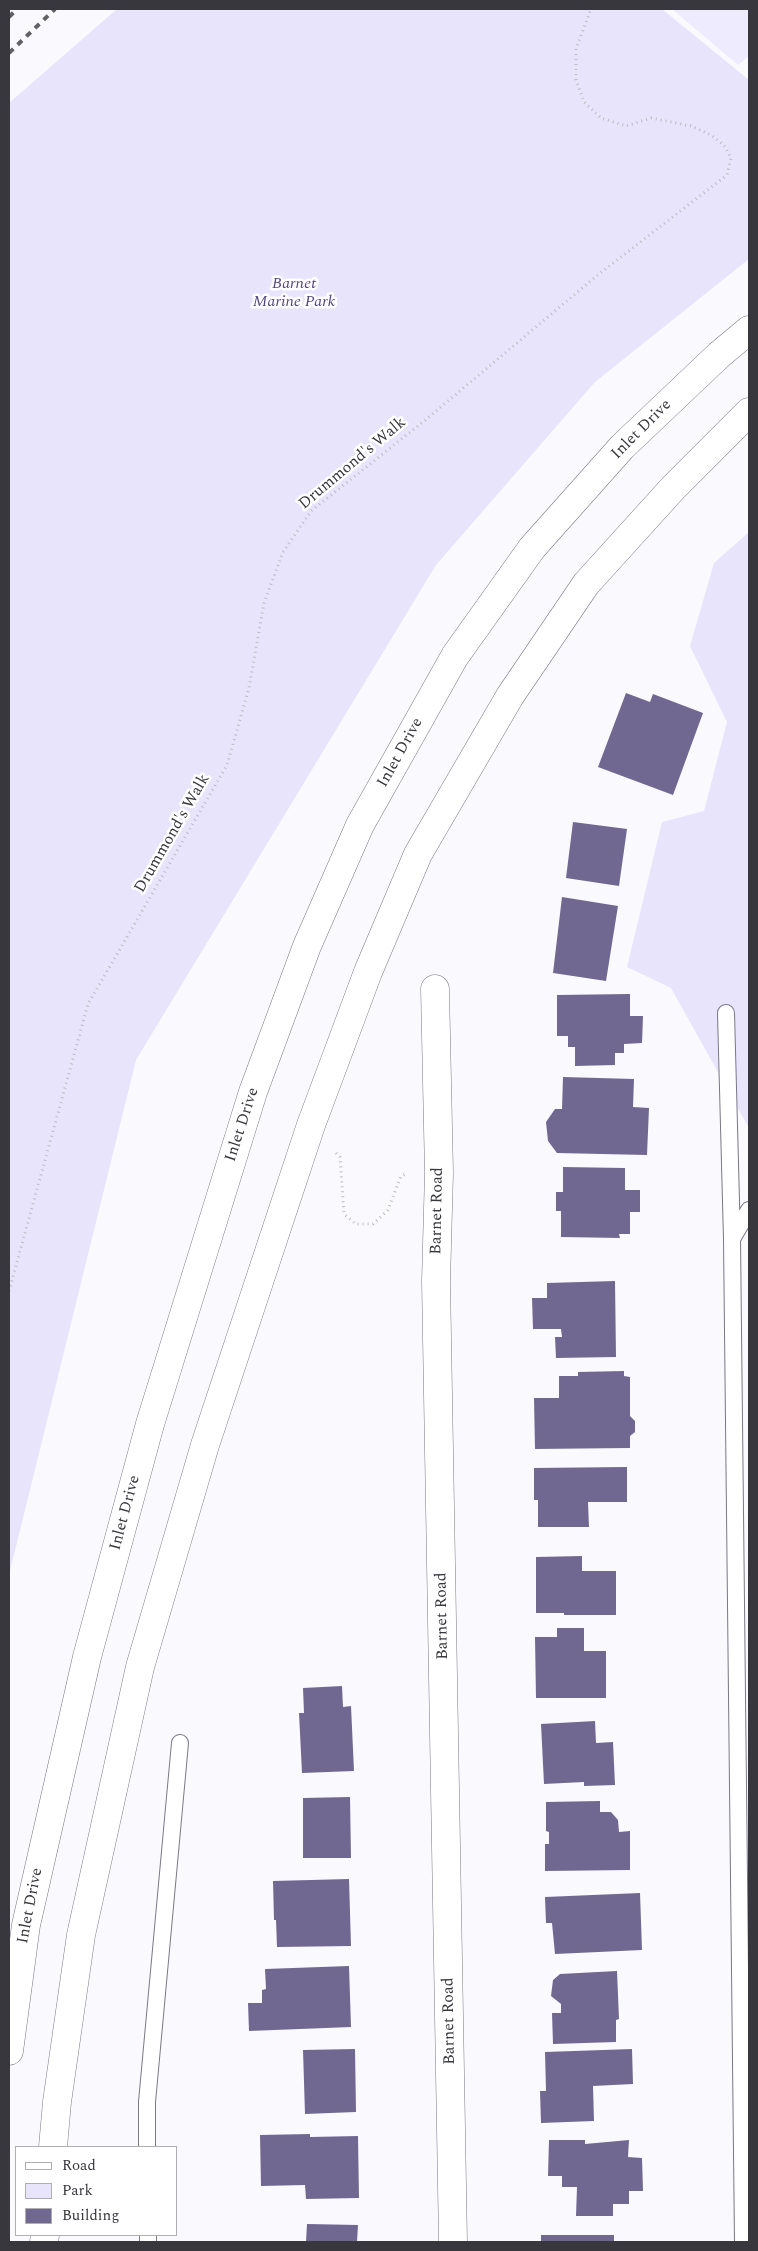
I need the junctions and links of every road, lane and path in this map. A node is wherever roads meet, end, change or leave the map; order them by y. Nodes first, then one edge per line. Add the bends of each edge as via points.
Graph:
1 (591, 9) edge
2 (749, 330) edge
3 (749, 412) edge
4 (436, 989) dead end
5 (726, 1014) dead end
6 (311, 1125) junction
7 (439, 1173) junction
8 (749, 1210) edge
9 (732, 1239) junction
10 (9, 1291) edge
11 (180, 1743) dead end
12 (9, 2051) edge
13 (53, 2146) edge
14 (147, 2146) edge
15 (454, 2242) edge
16 (743, 2242) edge

1 - 10 path, Drummond's Walk via 576,49 576,80 584,102 601,118 626,126 651,118 691,126 711,135 724,145 731,158 727,175 599,274 423,422 311,510 283,552 264,603 248,688 227,765 88,1004
2 - 12 main road, Inlet Drive via 622,447 532,548 451,665 360,825 307,946 253,1092 150,1424 86,1657 26,1925
3 - 6 main road via 673,488 586,584 510,696 418,854 368,972
4 - 7 main road, Barnet Road
5 - 9 lane
6 - 7 path via 340,1157 344,1214 356,1224 373,1224 388,1210 401,1176 416,1172
6 - 13 main road via 205,1445 140,1667 81,1935
7 - 15 main road, Barnet Road via 436,1281
8 - 9 lane
9 - 16 lane
11 - 14 lane via 147,2102

